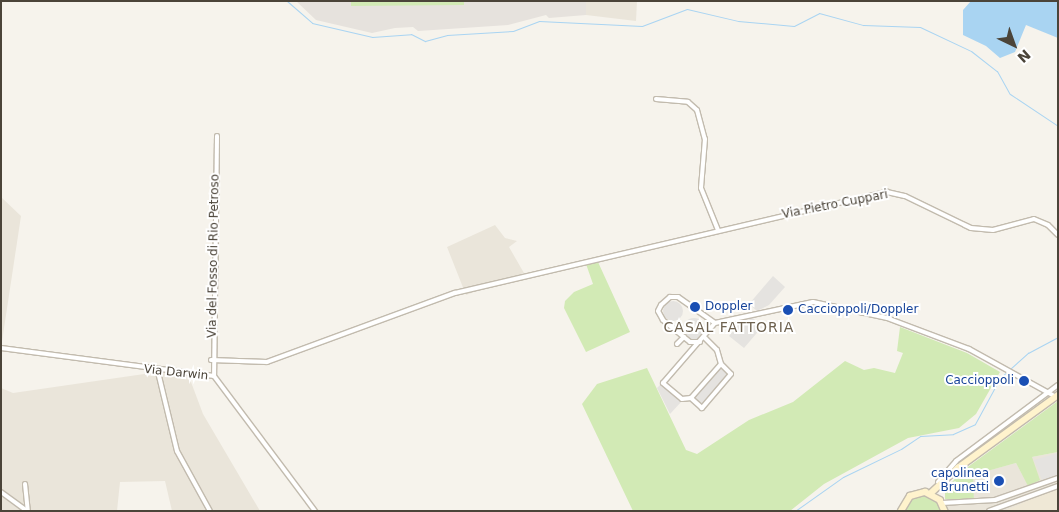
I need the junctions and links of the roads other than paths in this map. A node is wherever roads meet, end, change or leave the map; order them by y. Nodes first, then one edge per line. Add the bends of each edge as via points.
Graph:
1 (656, 99) dead end
2 (217, 136) dead end
3 (718, 230) junction
4 (1058, 235) edge
5 (714, 322) junction
6 (684, 336) junction
7 (704, 337) junction
8 (700, 342) junction
9 (677, 344) dead end
10 (1, 348) edge
11 (211, 360) junction
12 (721, 364) junction
13 (158, 372) junction
14 (214, 376) junction
15 (1058, 386) edge
16 (1048, 392) junction
17 (1057, 396) edge
18 (690, 398) junction
19 (1058, 478) edge
20 (940, 483) junction
21 (25, 484) dead end
22 (1058, 486) edge
23 (1, 492) edge
24 (931, 493) junction
25 (941, 502) junction
26 (900, 510) edge
27 (27, 511) edge
28 (210, 511) edge
29 (316, 511) edge
30 (945, 511) edge
31 (990, 511) edge

1 - 3 street via 688,102 697,110 705,139 701,188
2 - 11 street, Via del Fosso di Rio Petroso
3 - 4 street, Via Pietro Cuppari via 887,192 905,196 971,228 990,230 1037,220
3 - 11 street, Via Pietro Cuppari via 455,293 267,362
5 - 6 street via 680,298 670,297 659,313
5 - 7 street
5 - 16 street via 808,302 827,303 888,318 969,349
6 - 8 street
6 - 9 street
7 - 8 street
7 - 12 street via 718,351
8 - 18 street via 664,382 682,399
10 - 13 street, Via Darwin
11 - 14 street, Via del Fosso di Rio Petroso
12 - 18 street
12 - 18 street via 731,374 702,408
13 - 14 street, Via Darwin
13 - 28 street via 178,451
14 - 29 street, Via Darwin
15 - 16 street
16 - 17 street
16 - 20 street via 956,461
17 - 20 street
19 - 25 street via 995,500
20 - 24 street
20 - 25 street
21 - 27 street
22 - 31 street
23 - 27 street
24 - 25 street
24 - 26 street via 915,493
25 - 30 street

